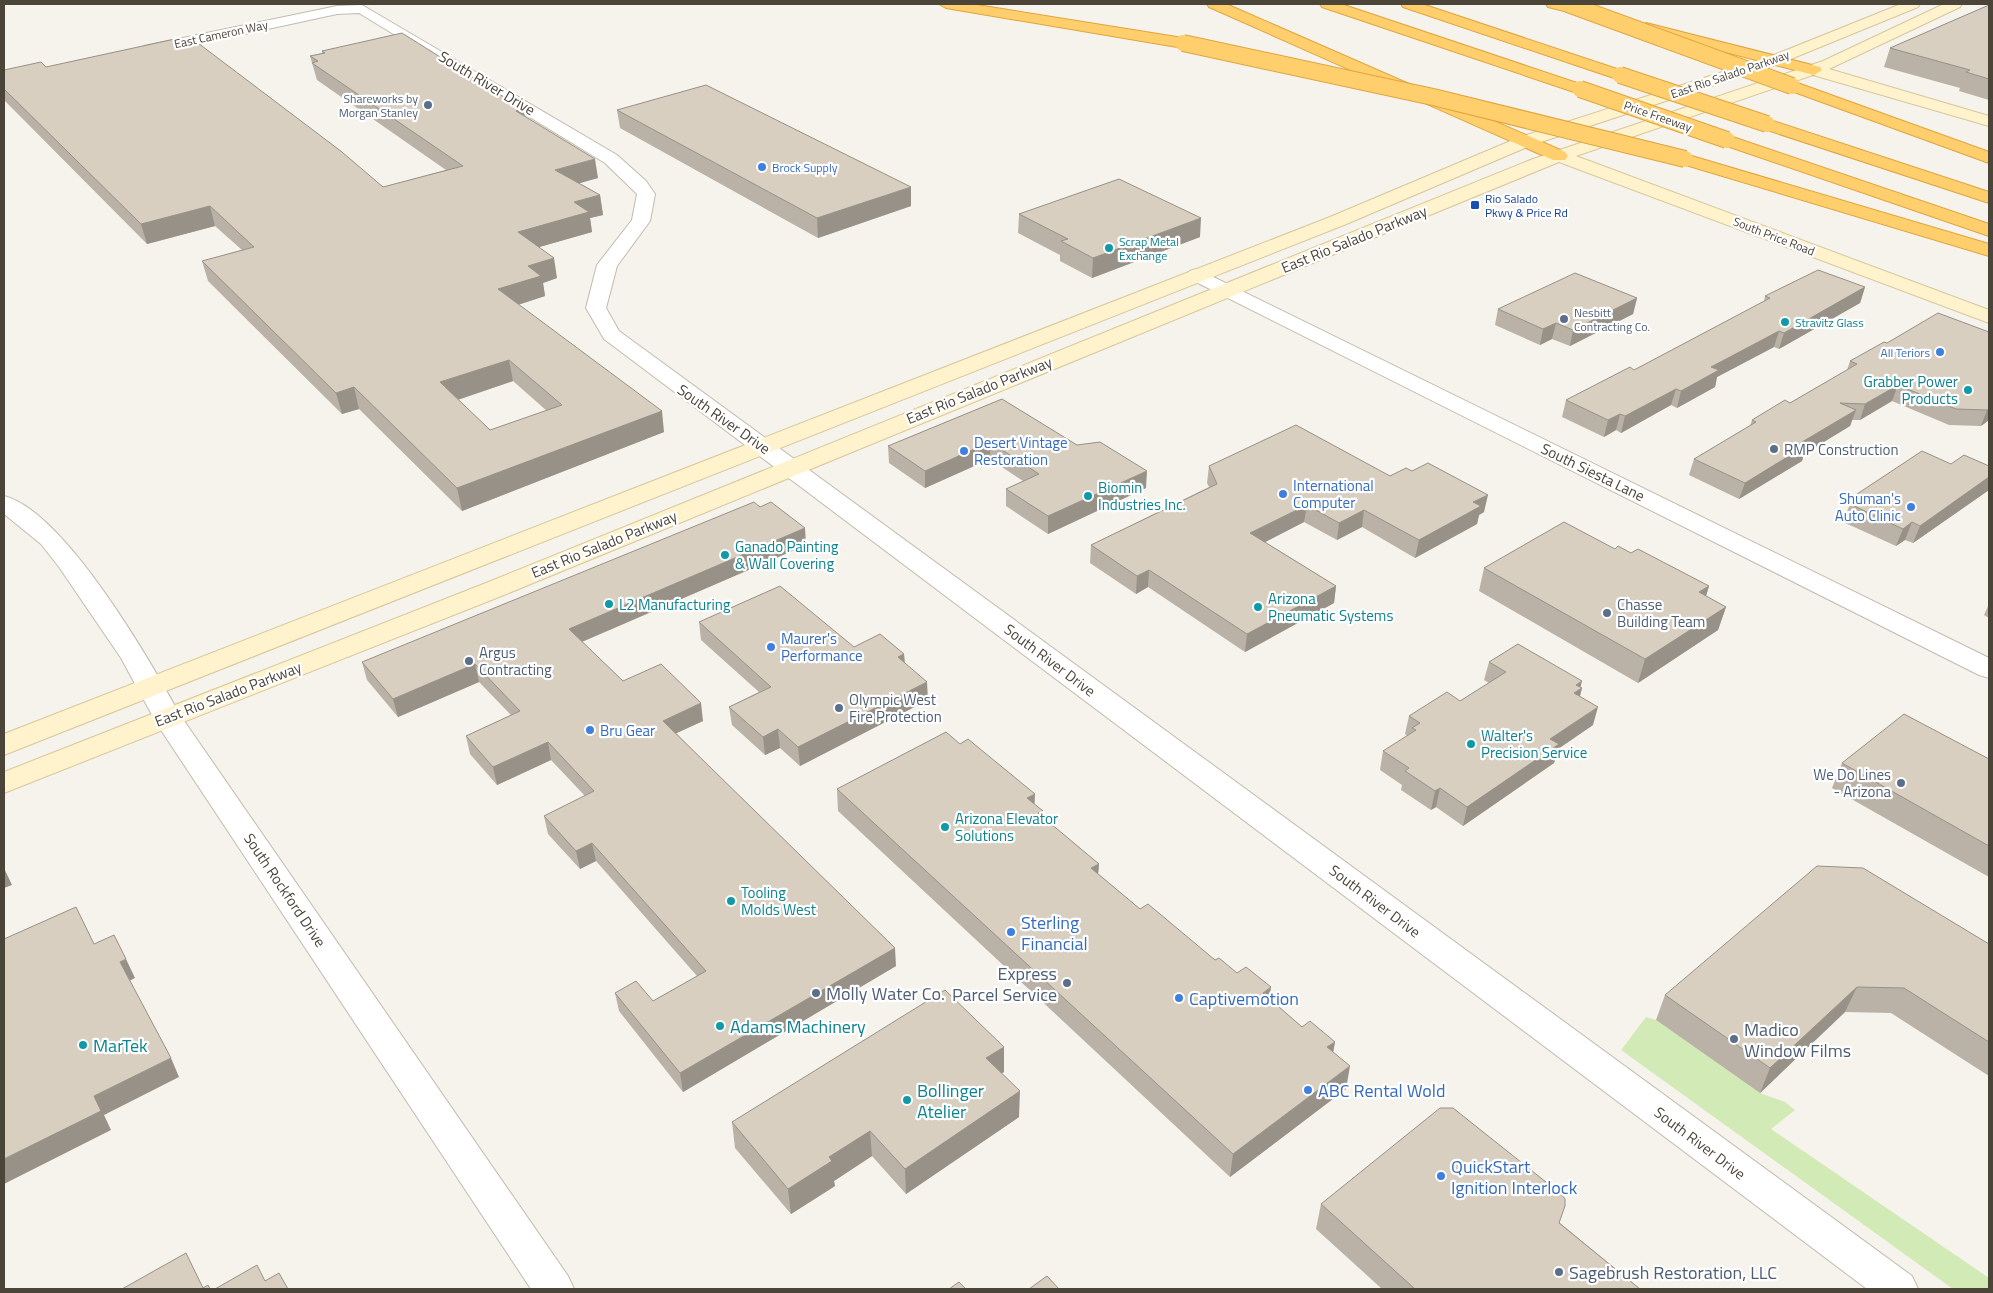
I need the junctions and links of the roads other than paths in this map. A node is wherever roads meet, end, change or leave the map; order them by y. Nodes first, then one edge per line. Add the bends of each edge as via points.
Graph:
1 (946, 4) edge
2 (1034, 4) edge
3 (1214, 4) edge
4 (1327, 4) edge
5 (1408, 4) edge
6 (1553, 4) edge
7 (1568, 4) edge
8 (1595, 4) edge
9 (1913, 4) edge
10 (1955, 4) edge
11 (351, 8) joint
12 (1932, 10) edge
13 (1188, 40) junction
14 (134, 53) edge
15 (1775, 60) junction
16 (1814, 70) junction
17 (1792, 86) junction
18 (1989, 121) edge
19 (1526, 141) junction
20 (1560, 156) junction
21 (1989, 158) edge
22 (1989, 198) edge
23 (1989, 230) edge
24 (1989, 250) edge
25 (1198, 275) junction
26 (1228, 290) junction
27 (1989, 317) edge
28 (763, 447) junction
29 (791, 467) junction
30 (4, 503) edge
31 (1989, 668) edge
32 (150, 687) junction
33 (167, 717) junction
34 (4, 745) edge
35 (4, 783) edge
36 (554, 1289) edge
37 (1898, 1289) edge

1 - 13 highway
2 - 13 highway
3 - 19 highway
4 - 23 highway, Price Freeway, bridge
5 - 22 highway, Price Freeway, bridge
6 - 15 highway
7 - 17 highway, bridge
8 - 17 highway, bridge
9 - 15 main road, East Rio Salado Parkway
10 - 12 main road, East Rio Salado Parkway
11 - 14 street, East Cameron Way
11 - 28 street, South River Drive via 362,9 568,132 611,159 640,185 646,194 642,221 607,264 596,308 611,335
12 - 16 main road, East Rio Salado Parkway
13 - 24 highway, bridge via 1716,168
15 - 16 highway
15 - 19 main road, East Rio Salado Parkway
16 - 18 main road
16 - 20 main road, East Rio Salado Parkway
17 - 21 highway
19 - 20 highway
19 - 25 main road, East Rio Salado Parkway
20 - 26 main road, East Rio Salado Parkway
20 - 27 main road, South Price Road
25 - 26 street, South Siesta Lane
25 - 28 main road, East Rio Salado Parkway
26 - 29 main road, East Rio Salado Parkway
26 - 31 street, South Siesta Lane
28 - 29 street, South River Drive
28 - 32 main road, East Rio Salado Parkway
29 - 33 main road, East Rio Salado Parkway via 495,589
29 - 37 street, South River Drive
30 - 32 street, South Rockford Drive via 50,539 69,562 135,658
32 - 33 street, South Rockford Drive
32 - 34 main road, East Rio Salado Parkway
33 - 35 main road, East Rio Salado Parkway
33 - 36 street, South Rockford Drive

